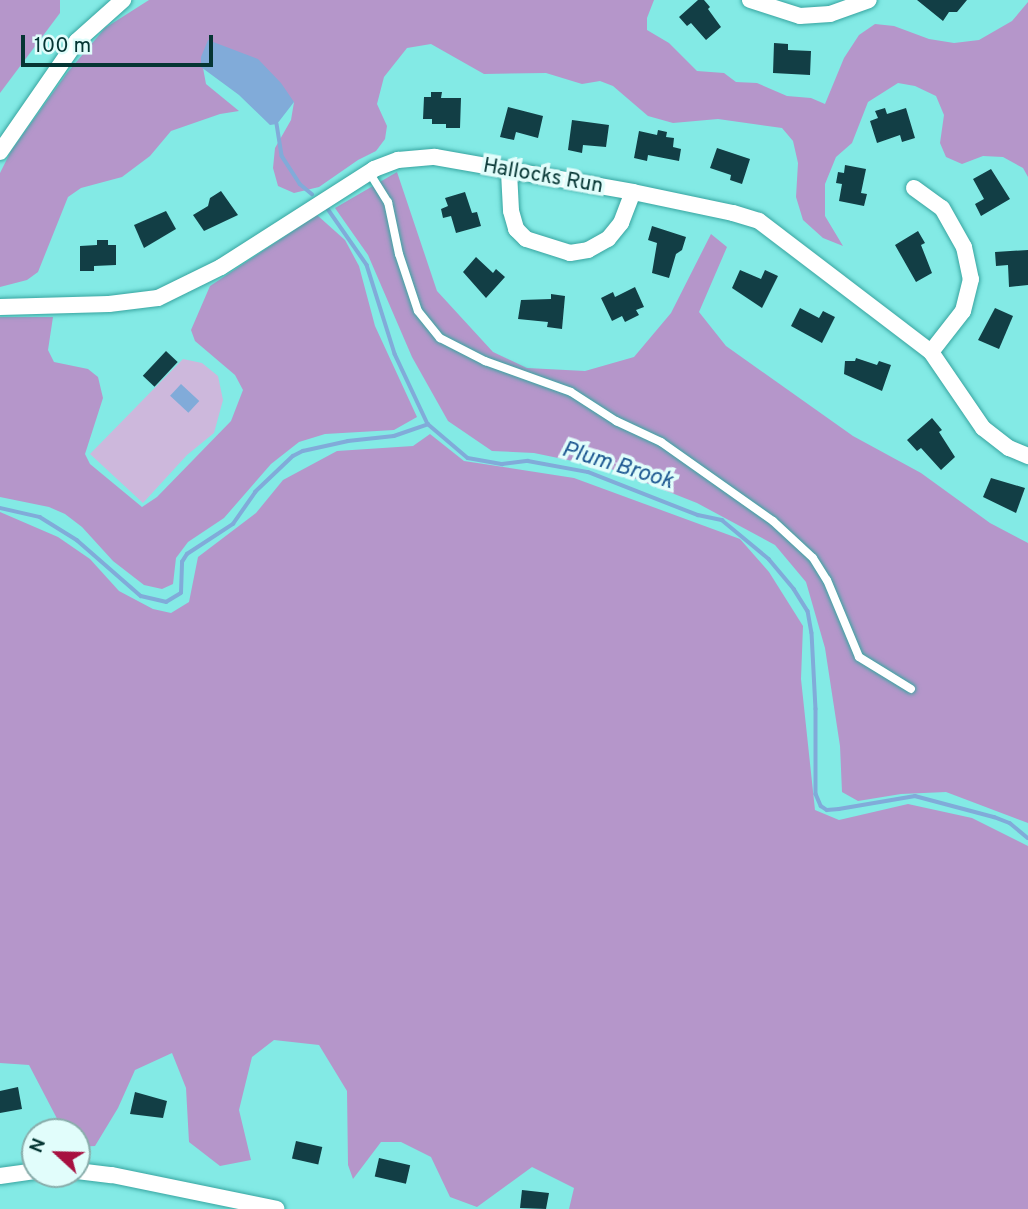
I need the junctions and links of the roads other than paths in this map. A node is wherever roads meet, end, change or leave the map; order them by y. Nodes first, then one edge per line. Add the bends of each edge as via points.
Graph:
1 (123, 0) edge
2 (750, 0) edge
3 (869, 0) edge
4 (0, 152) edge
5 (369, 172) junction
6 (509, 172) junction
7 (914, 188) dead end
8 (633, 192) junction
9 (0, 307) edge
10 (931, 352) junction
11 (1028, 456) edge
12 (911, 688) dead end
13 (21, 1173) edge
14 (91, 1173) edge
15 (0, 1176) edge
16 (277, 1209) edge

1 - 4 street via 77,41
2 - 3 street via 800,16 830,14
5 - 6 street, Hallocks Run via 398,160 435,158
5 - 9 street, Hallocks Run via 221,267 158,298
5 - 12 lane via 388,202 418,311 440,338 485,361 571,392 661,442 773,521 813,558 827,580 859,657
6 - 8 street, Hallocks Run
6 - 8 street via 516,229 526,239 570,253 608,239 621,223
7 - 10 street via 942,208 964,247 971,279 963,311
8 - 10 street, Hallocks Run via 759,221
10 - 11 street, Hallocks Run via 984,428
13 - 15 street
14 - 16 street

